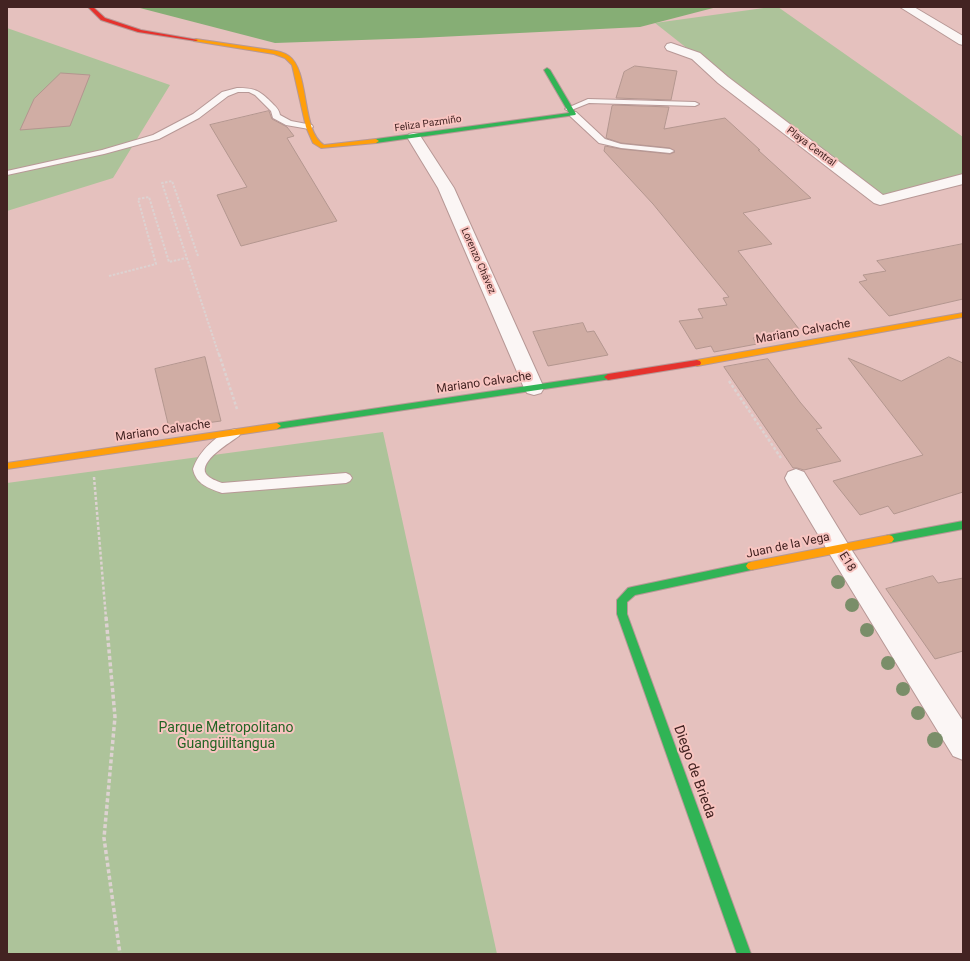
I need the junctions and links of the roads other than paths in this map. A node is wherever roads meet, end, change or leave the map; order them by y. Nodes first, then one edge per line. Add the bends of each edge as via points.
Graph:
1 (90, 7) edge
2 (906, 7) edge
3 (963, 41) edge
4 (671, 47) dead end
5 (547, 70) dead end
6 (695, 104) dead end
7 (571, 112) junction
8 (309, 127) junction
9 (414, 137) junction
10 (670, 151) dead end
11 (7, 173) edge
12 (963, 179) edge
13 (963, 315) edge
14 (534, 388) junction
15 (240, 432) junction
16 (7, 466) edge
17 (346, 478) dead end
18 (796, 478) road end
19 (963, 525) edge
20 (838, 548) junction
21 (622, 600) joint
22 (963, 746) edge
23 (744, 954) edge

1 - 8 street, Feliza Pazmiño via 103,19 140,31 287,57 295,65
2 - 3 street
4 - 12 street, Playa Central via 696,56 722,80 880,200
5 - 7 street
6 - 7 lane via 588,101
7 - 9 street, Feliza Pazmiño
7 - 10 lane via 602,141 620,146
8 - 9 street, Feliza Pazmiño via 315,142 323,147
8 - 11 lane via 289,123 276,116 275,110 258,93 237,90 225,94 196,116 156,137 104,152
9 - 14 street, Lorenzo Chávez via 446,188
13 - 14 street, Mariano Calvache via 715,360
14 - 15 street, Mariano Calvache
15 - 16 street, Mariano Calvache
15 - 17 lane via 215,445 202,459 198,469 201,478 210,485 222,488
18 - 20 street, E18
19 - 20 street, Juan de la Vega
20 - 21 street, Juan de la Vega via 632,591
20 - 22 street, E18
21 - 23 street, Diego de Brieda via 622,614

